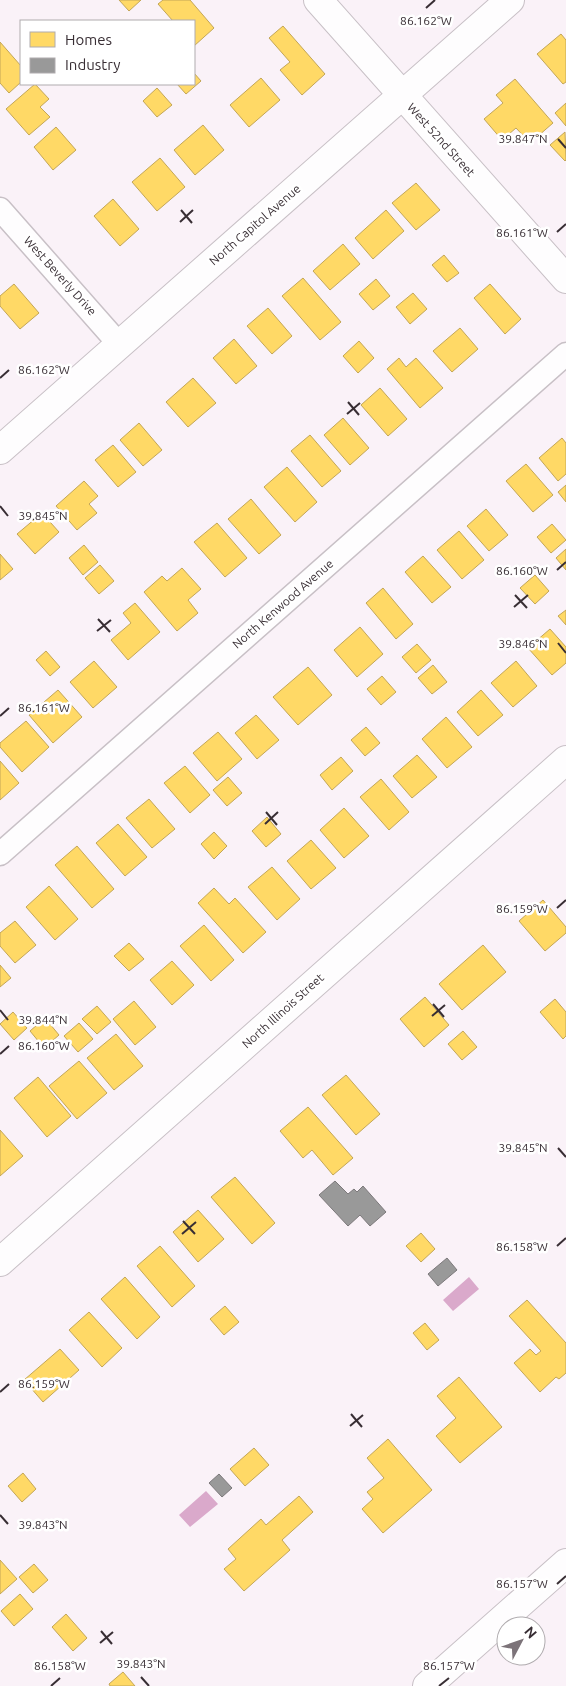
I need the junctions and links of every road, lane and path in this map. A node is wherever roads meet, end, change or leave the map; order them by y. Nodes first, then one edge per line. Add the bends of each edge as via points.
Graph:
1 (318, 0) edge
2 (510, 0) edge
3 (402, 96) junction
4 (0, 209) edge
5 (566, 279) edge
6 (119, 344) junction
7 (566, 354) edge
8 (0, 450) edge
9 (566, 760) edge
10 (0, 854) edge
11 (0, 1262) edge
12 (566, 1563) edge
13 (427, 1686) edge

1 - 3 street, West 52nd Street
2 - 3 street, North Capitol Avenue
3 - 5 street, West 52nd Street
3 - 6 street, North Capitol Avenue
4 - 6 street, West Beverly Drive
6 - 8 street, North Capitol Avenue
7 - 10 street, North Kenwood Avenue
9 - 11 street, North Illinois Street
12 - 13 street

